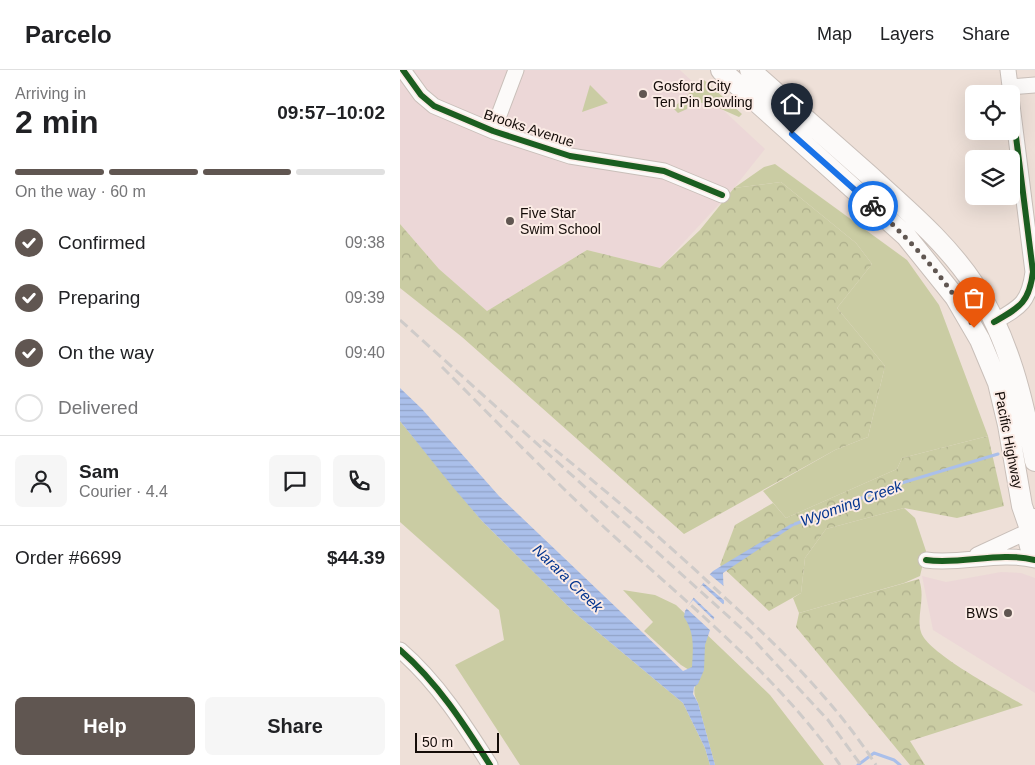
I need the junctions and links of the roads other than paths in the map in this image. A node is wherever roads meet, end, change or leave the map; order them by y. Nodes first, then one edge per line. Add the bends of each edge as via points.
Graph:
1 (403, 70) edge
2 (516, 70) edge
3 (721, 70) edge
4 (750, 70) edge
5 (1008, 70) edge
6 (1010, 85) edge
7 (1035, 85) edge
8 (1020, 89) edge
9 (493, 131) junction
10 (1017, 140) edge
11 (722, 195) dead end
12 (1034, 272) edge
13 (994, 322) junction
14 (998, 383) junction
15 (1035, 460) edge
16 (1031, 526) edge
17 (1035, 558) edge
18 (926, 560) dead end
19 (962, 560) junction
20 (400, 650) edge
21 (490, 765) edge

1 - 9 street, Brooks Avenue via 421,95 434,106
2 - 9 street
3 - 14 main road, Pacific Highway via 906,236 968,317
4 - 13 main road, Pacific Highway via 922,222 961,266
5 - 6 street
7 - 8 street
9 - 11 street, Brooks Avenue via 570,156 664,171
10 - 12 street
12 - 13 street via 1024,302
13 - 14 main road via 989,335 998,366
13 - 15 main road, Pacific Highway via 1020,388
14 - 16 main road, Pacific Highway via 1022,506
16 - 17 main road, Pacific Highway via 1029,544
16 - 19 street
17 - 19 street
18 - 19 street
20 - 21 street via 416,664 465,725

